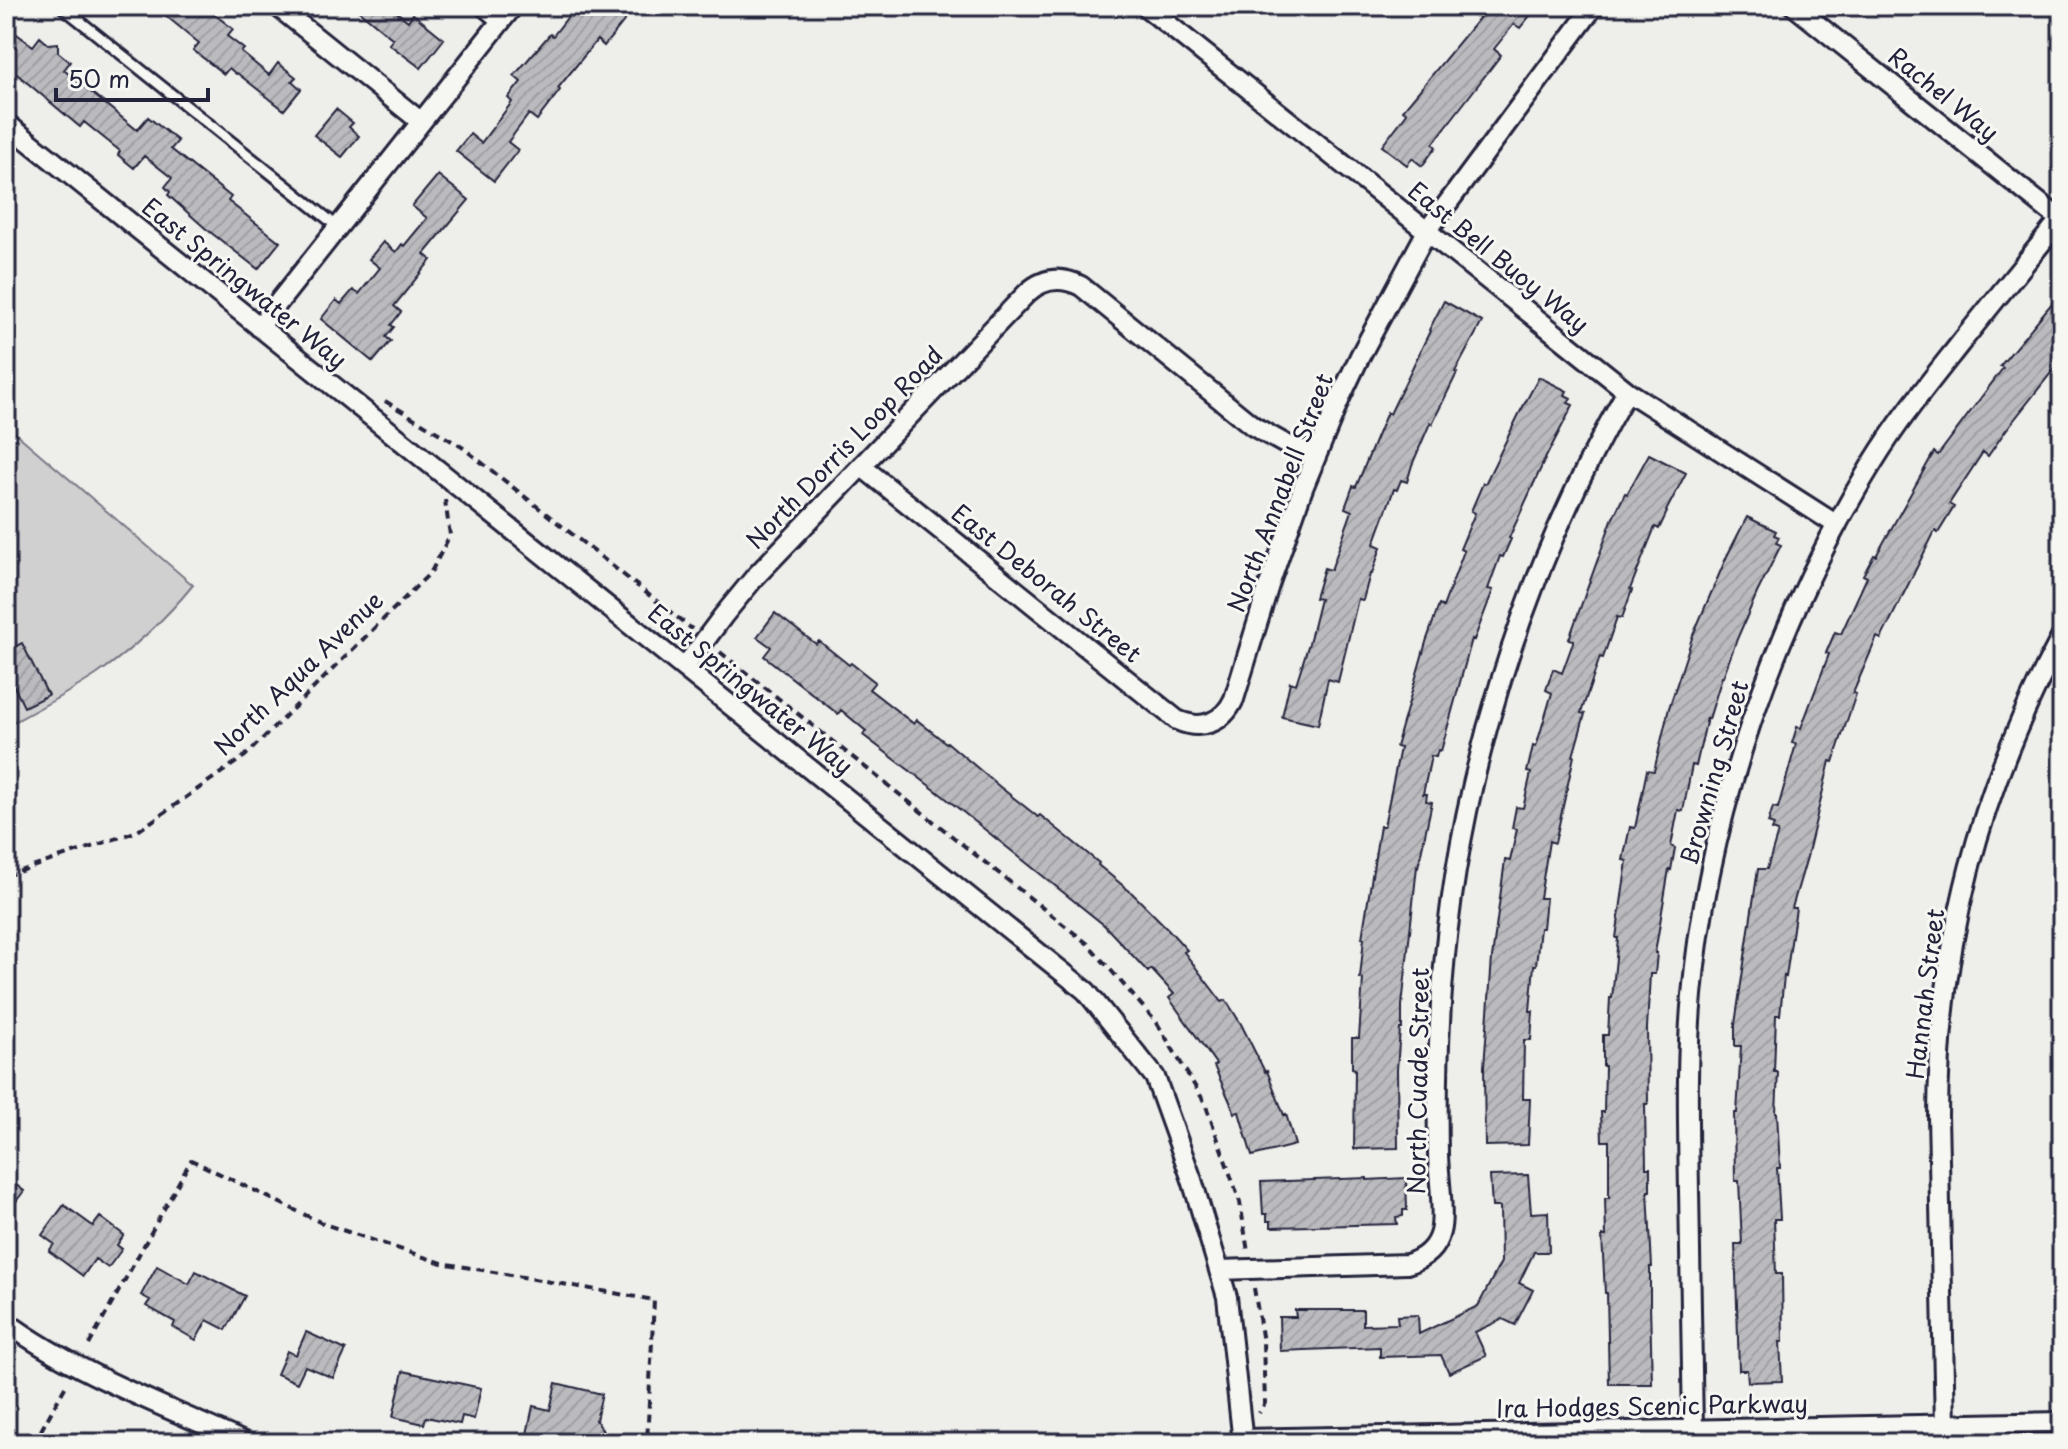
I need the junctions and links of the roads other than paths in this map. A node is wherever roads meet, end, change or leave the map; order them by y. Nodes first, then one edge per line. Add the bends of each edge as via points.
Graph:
1 (61, 6) edge
2 (277, 6) edge
3 (477, 6) edge
4 (513, 6) edge
5 (1145, 6) edge
6 (1594, 6) edge
7 (1794, 6) edge
8 (499, 24) junction
9 (420, 121) junction
10 (6, 123) edge
11 (2061, 219) edge
12 (338, 227) junction
13 (1427, 231) junction
14 (259, 327) junction
15 (1627, 391) junction
16 (1316, 455) junction
17 (861, 466) junction
18 (1837, 525) junction
19 (2062, 636) edge
20 (684, 668) junction
21 (1206, 725) joint
22 (1219, 1270) junction
23 (6, 1322) edge
24 (2062, 1422) edge
25 (1945, 1425) junction
26 (1693, 1430) junction
27 (1243, 1441) edge
28 (246, 1443) edge

1 - 12 lane
2 - 9 street
3 - 8 lane
4 - 8 street
5 - 13 street, East Bell Buoy Way
6 - 13 street, North Annabell Street
7 - 11 street, Rachel Way
8 - 9 street
9 - 12 street
10 - 14 street, East Springwater Way
11 - 18 street, Browning Street via 1902,419
12 - 14 street
13 - 15 street, East Bell Buoy Way
13 - 16 street, North Annabell Street via 1360,356
14 - 20 street, East Springwater Way
15 - 18 street, East Bell Buoy Way
15 - 22 street, North Cuade Street via 1581,474 1546,554 1502,681 1469,803 1443,978 1437,1103 1442,1222 1437,1242 1407,1264
16 - 17 street, North Dorris Loop Road via 1253,426 1081,286 1056,279 1027,293
16 - 21 street, North Annabell Street via 1234,699 1224,716
17 - 20 street, North Dorris Loop Road via 755,577
17 - 21 street, East Deborah Street via 1177,720
18 - 26 street, Browning Street via 1794,613 1755,714 1704,908 1688,1074
19 - 25 street, Hannah Street via 2019,722 1983,817 1946,981 1938,1086
20 - 22 street, East Springwater Way via 1086,991 1155,1077
22 - 27 street, East Springwater Way via 1227,1297
23 - 28 street via 130,1391
24 - 25 street, Ira Hodges Scenic Parkway
25 - 26 street, Ira Hodges Scenic Parkway
26 - 27 street, Ira Hodges Scenic Parkway

